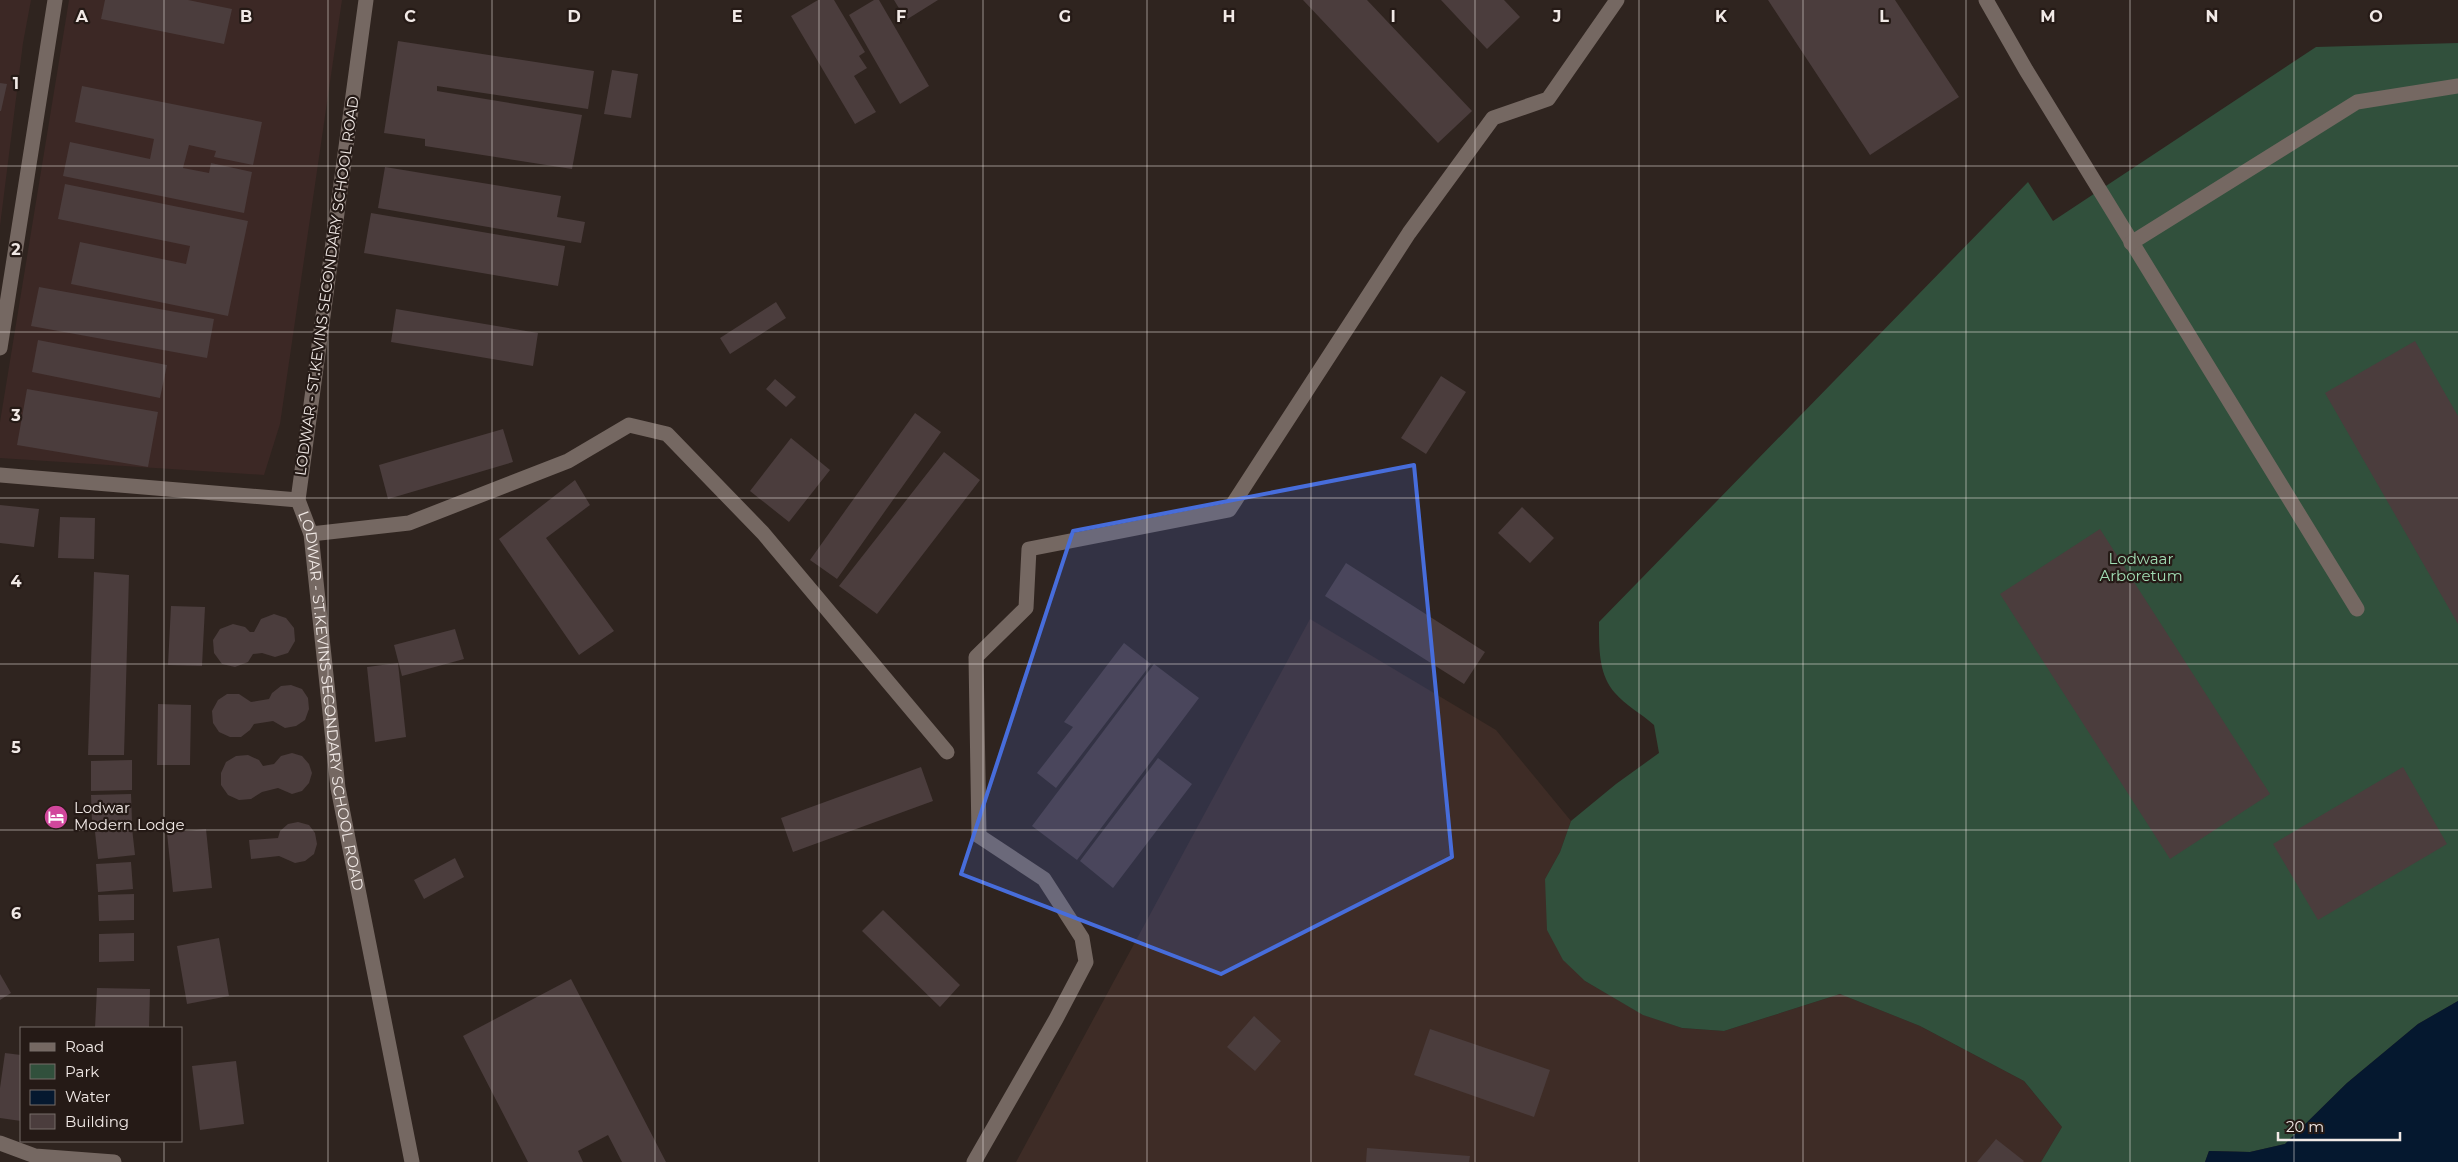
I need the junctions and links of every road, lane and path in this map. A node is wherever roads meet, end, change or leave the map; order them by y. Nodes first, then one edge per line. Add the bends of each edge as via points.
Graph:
1 (55, 0) edge
2 (366, 0) edge
3 (1617, 0) edge
4 (1986, 0) edge
5 (2458, 86) edge
6 (2132, 243) junction
7 (0, 348) edge
8 (0, 475) edge
9 (298, 500) junction
10 (311, 534) junction
11 (2357, 609) dead end
12 (947, 752) dead end
13 (0, 1143) edge
14 (114, 1162) edge
15 (412, 1162) edge
16 (974, 1162) edge

1 - 7 street
2 - 9 street, LODWAR - ST.KEVINS SECONDARY SCHOOL ROAD
3 - 16 street via 1548,99 1492,118 1409,233 1229,510 1029,549 1026,608 976,657 979,836 1044,879 1082,938 1086,962
4 - 6 street
5 - 6 street via 2357,102
6 - 11 street
8 - 9 street
9 - 10 street, LODWAR - ST.KEVINS SECONDARY SCHOOL ROAD
10 - 12 street via 408,523 568,460 629,425 667,434 763,533
10 - 15 street, LODWAR - ST.KEVINS SECONDARY SCHOOL ROAD via 338,788
13 - 14 street via 35,1156

